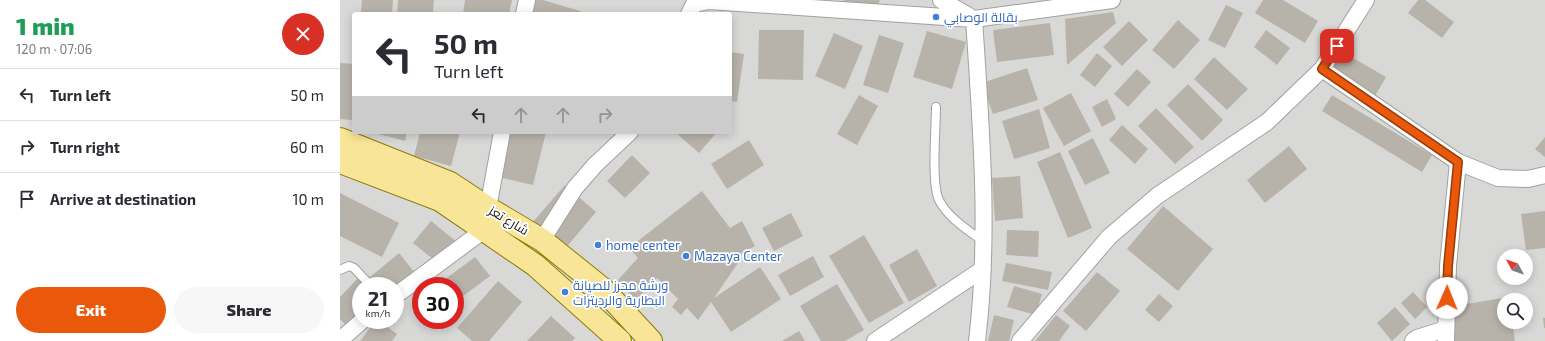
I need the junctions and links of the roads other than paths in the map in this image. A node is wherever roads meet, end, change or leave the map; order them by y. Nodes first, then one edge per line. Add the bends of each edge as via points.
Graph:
1 (527, 0) edge
2 (941, 0) edge
3 (1112, 0) edge
4 (1366, 0) edge
5 (524, 12) edge
6 (690, 12) edge
7 (974, 18) junction
8 (1322, 69) junction
9 (936, 107) dead end
10 (502, 134) edge
11 (628, 134) edge
12 (340, 139) edge
13 (1458, 162) junction
14 (342, 167) edge
15 (1545, 175) edge
16 (488, 208) junction
17 (484, 230) junction
18 (542, 240) junction
19 (984, 243) junction
20 (984, 269) junction
21 (340, 270) edge
22 (363, 277) edge
23 (404, 289) edge
24 (353, 329) edge
25 (645, 334) edge
26 (1446, 335) edge
27 (340, 340) edge
28 (621, 341) edge
29 (875, 341) edge
30 (977, 341) edge
31 (1020, 341) edge
32 (1413, 341) edge

1 - 5 street
2 - 7 street
3 - 7 street
4 - 8 street
6 - 7 street via 694,4 709,1
7 - 19 street via 982,143
8 - 13 street
8 - 31 street via 1267,122 1157,196 1110,237
9 - 19 lane via 935,180 939,199 949,214
10 - 16 street
11 - 18 street via 575,188
12 - 16 main road, شارع تعز via 450,183
13 - 15 street via 1498,178 1528,179
13 - 26 street via 1448,266
14 - 17 main road, شارع تعز via 440,200
16 - 18 main road, شارع تعز
17 - 23 street
17 - 28 main road, شارع تعز via 535,265
18 - 25 main road, شارع تعز via 603,289
19 - 20 street
20 - 29 street
20 - 30 street
21 - 22 lane via 349,266
24 - 27 street
25 - 28 street
26 - 32 street via 1417,338

